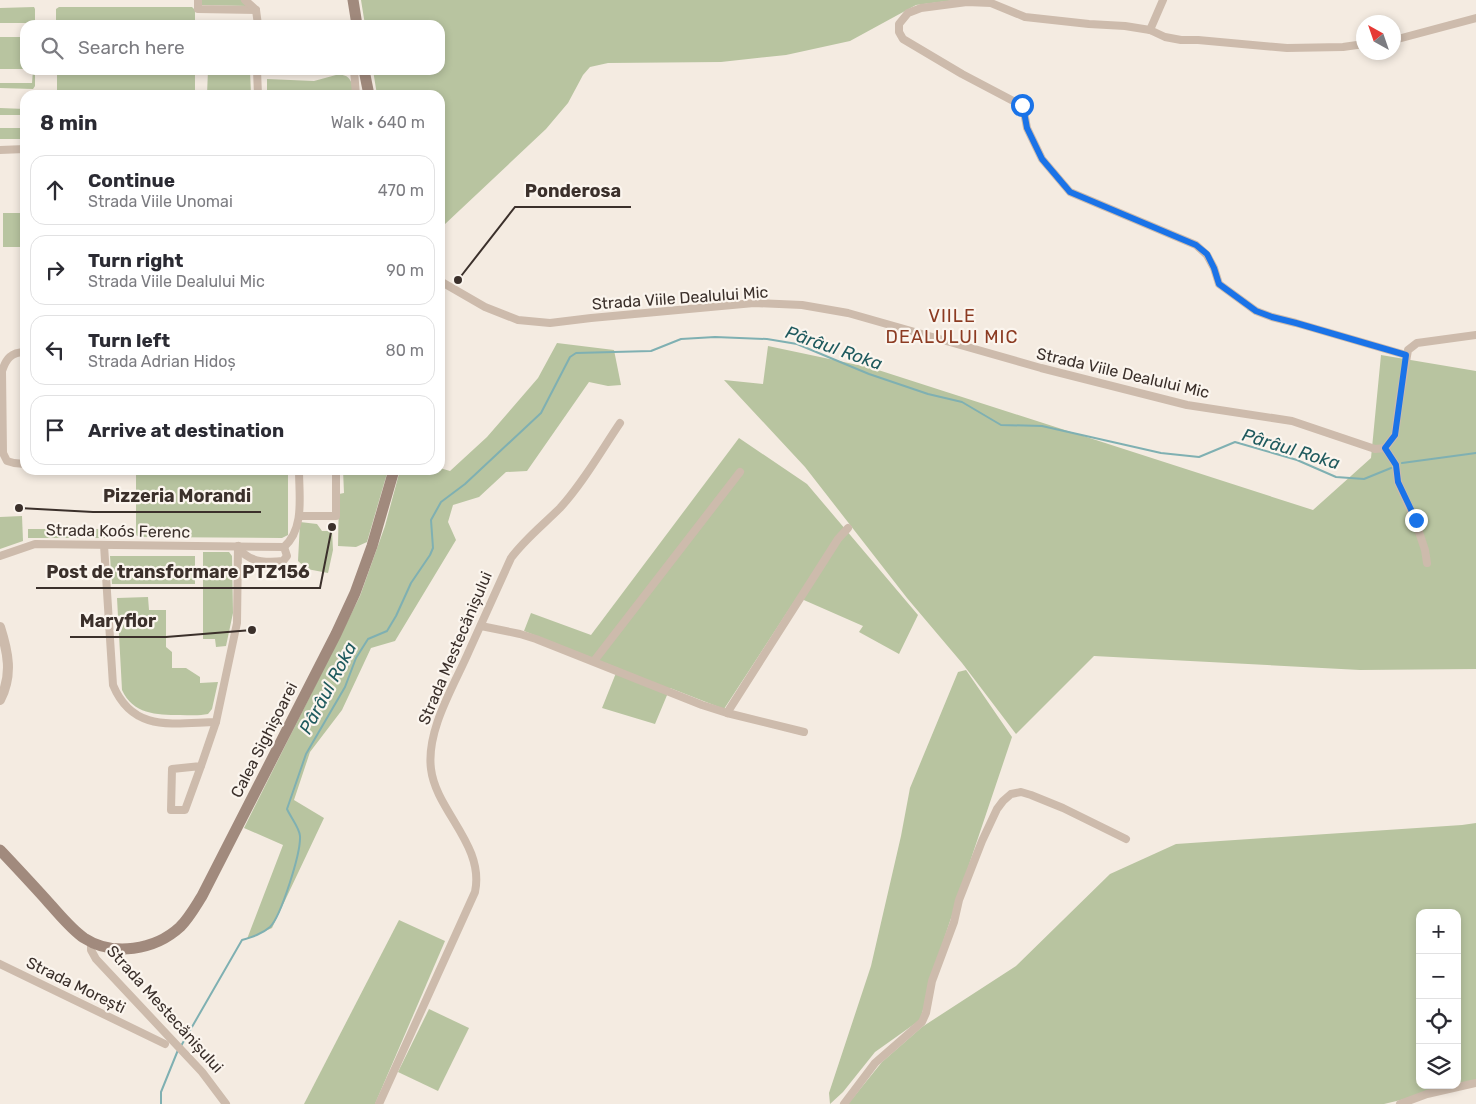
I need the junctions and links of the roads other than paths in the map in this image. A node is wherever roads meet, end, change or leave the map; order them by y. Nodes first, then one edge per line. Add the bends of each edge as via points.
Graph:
1 (198, 0) edge
2 (245, 0) edge
3 (353, 0) edge
4 (1163, 0) edge
5 (256, 10) junction
6 (1476, 18) edge
7 (257, 20) edge
8 (355, 20) edge
9 (1150, 30) junction
10 (1401, 38) edge
11 (1356, 45) edge
12 (257, 75) edge
13 (354, 75) edge
14 (365, 75) edge
15 (258, 90) edge
16 (356, 90) edge
17 (368, 90) edge
18 (20, 149) edge
19 (0, 150) edge
20 (445, 284) edge
21 (1476, 335) edge
22 (20, 352) edge
23 (1406, 355) junction
24 (620, 423) dead end
25 (1385, 448) junction
26 (20, 464) edge
27 (740, 472) dead end
28 (299, 475) edge
29 (336, 475) edge
30 (393, 475) edge
31 (299, 516) junction
32 (848, 528) dead end
33 (104, 545) junction
34 (238, 546) junction
35 (284, 547) junction
36 (0, 556) edge
37 (1427, 563) dead end
38 (481, 626) junction
39 (0, 627) edge
40 (594, 662) junction
41 (0, 700) edge
42 (727, 714) junction
43 (216, 722) junction
44 (804, 732) dead end
45 (201, 766) junction
46 (1126, 840) dead end
47 (0, 850) edge
48 (91, 942) junction
49 (0, 964) edge
50 (150, 1017) junction
51 (141, 1031) junction
52 (165, 1044) dead end
53 (1476, 1082) edge
54 (226, 1104) edge
55 (379, 1104) edge
56 (844, 1104) edge
57 (1400, 1104) edge

1 - 5 street via 198,10
2 - 5 street
3 - 8 main road
4 - 9 street
5 - 7 street
6 - 10 street
9 - 11 street via 1181,40 1287,48
9 - 23 street via 1025,17 991,3 967,2 921,8 908,13 899,24 903,39 1022,105 1027,128 1042,159 1070,192 1196,245 1207,254 1219,284 1256,311
12 - 15 street
13 - 16 street
14 - 17 main road
18 - 19 street
20 - 25 street, Strada Viile Dealului Mic via 485,307 518,320 550,323 754,303 802,305 848,313 1041,368 1187,405 1292,420 1375,449
21 - 23 street via 1417,343
22 - 26 street via 15,352 5,361 2,371 3,452 7,461
23 - 25 street via 1395,435
24 - 38 street, Strada Mestecănișului via 572,493 511,558
25 - 37 street via 1396,465 1398,482 1416,520
27 - 40 street
28 - 31 street
29 - 31 street via 336,516
30 - 48 main road, Calea Sighișoarei via 355,593 239,825 188,918 172,934 141,947 120,949
31 - 35 street via 292,540
32 - 42 street
33 - 34 street, Strada Koós Ferenc
33 - 36 street, Strada Koós Ferenc via 35,544
33 - 43 street via 113,685 121,700 135,714 150,722
34 - 35 street, Strada Koós Ferenc
34 - 35 street via 248,559 276,562 287,556
34 - 43 street via 237,623
38 - 40 street via 520,634
38 - 55 street, Strada Mestecănișului via 439,719 431,765 440,796 469,848 477,880 472,899
39 - 41 street via 9,668
40 - 42 street
42 - 44 street
43 - 45 street
45 - 45 street via 185,810 171,810 172,768
46 - 56 street via 1031,795 1011,794 1003,801 982,841 959,900 922,1022 875,1063
47 - 48 main road, Strada Mestecănișului via 62,917
48 - 50 street, Strada Mestecănișului via 96,959
49 - 51 street, Strada Morești
50 - 51 street
50 - 54 street, Strada Mestecănișului via 202,1072
51 - 52 street, Strada Morești
53 - 57 street

